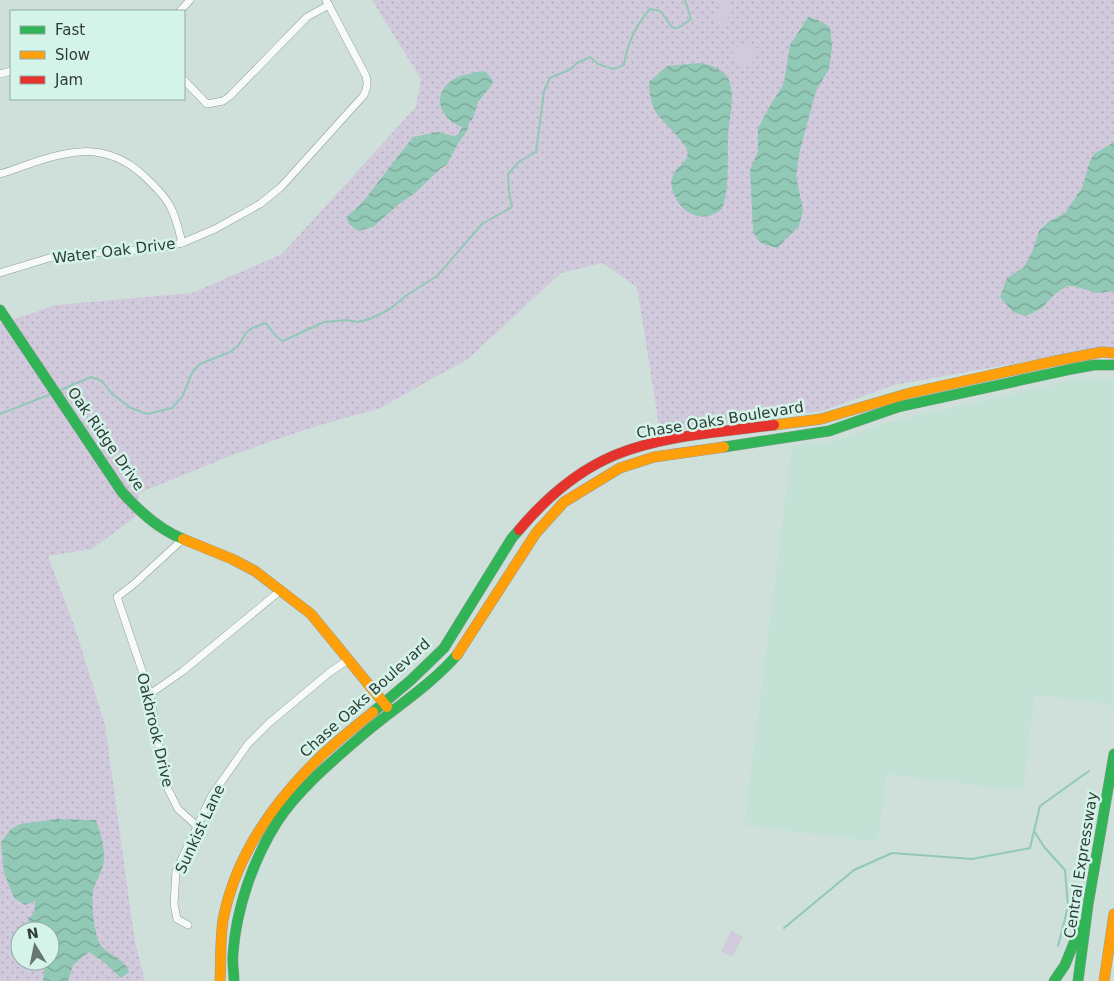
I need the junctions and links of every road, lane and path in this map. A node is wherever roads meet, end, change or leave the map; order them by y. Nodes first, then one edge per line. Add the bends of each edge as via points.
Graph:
1 (190, 0) edge
2 (328, 3) edge
3 (181, 10) edge
4 (185, 81) edge
5 (0, 174) edge
6 (182, 243) junction
7 (0, 273) edge
8 (0, 310) edge
9 (1114, 353) edge
10 (1038, 365) junction
11 (1114, 365) edge
12 (1040, 377) junction
13 (897, 402) junction
14 (758, 428) junction
15 (760, 441) junction
16 (615, 455) junction
17 (620, 468) junction
18 (568, 483) junction
19 (575, 495) junction
20 (183, 539) junction
21 (281, 590) junction
22 (348, 660) junction
23 (150, 694) junction
24 (383, 703) junction
25 (392, 712) junction
26 (1114, 754) edge
27 (270, 813) junction
28 (278, 821) junction
29 (197, 826) junction
30 (1088, 905) junction
31 (1114, 914) edge
32 (188, 925) dead end
33 (220, 981) edge
34 (234, 981) edge
35 (1054, 981) edge
36 (1078, 981) edge
37 (1104, 981) edge

1 - 3 street
2 - 4 street via 307,17 223,101 207,104
2 - 6 street, Water Oak Drive via 366,76 368,83 364,95 280,187 260,204
5 - 6 street via 65,154 109,154 134,167 161,192 175,214
6 - 7 street, Water Oak Drive via 49,258
8 - 20 main road, Oak Ridge Drive via 122,492 142,514
9 - 10 main road, Chase Oaks Boulevard via 1102,352
10 - 12 main road
10 - 13 main road, Chase Oaks Boulevard
11 - 12 main road, Chase Oaks Boulevard via 1094,365
12 - 13 main road, Chase Oaks Boulevard
13 - 14 main road, Chase Oaks Boulevard via 821,419
13 - 15 main road, Chase Oaks Boulevard via 828,431
14 - 15 main road
14 - 16 main road, Chase Oaks Boulevard via 658,442
15 - 17 main road, Chase Oaks Boulevard via 654,457
16 - 17 main road
16 - 18 main road, Chase Oaks Boulevard
17 - 19 main road, Chase Oaks Boulevard
18 - 19 main road
18 - 24 main road, Chase Oaks Boulevard via 536,510 512,538 444,648
19 - 25 main road, Chase Oaks Boulevard via 564,502 536,533 457,655 445,669
20 - 21 main road, Oak Ridge Drive via 232,559
20 - 23 street, Oakbrook Drive via 116,597
21 - 22 main road, Oak Ridge Drive via 312,614
21 - 23 street via 183,671
22 - 24 main road, Oak Ridge Drive
22 - 29 street, Sunkist Lane via 269,723 248,744 212,795
23 - 29 street, Oakbrook Drive via 165,783 178,809
24 - 25 main road, Oak Ridge Drive
24 - 27 main road, Chase Oaks Boulevard via 320,757
25 - 28 main road, Chase Oaks Boulevard via 310,782
26 - 30 main road, Central Expressway
27 - 28 main road
27 - 33 main road, Chase Oaks Boulevard via 234,881 223,921
28 - 34 main road, Chase Oaks Boulevard via 251,876 238,921 233,955
29 - 32 street, Sunkist Lane via 176,871 174,904 177,920
30 - 35 main road via 1070,953
30 - 36 main road, Central Expressway
31 - 37 main road

